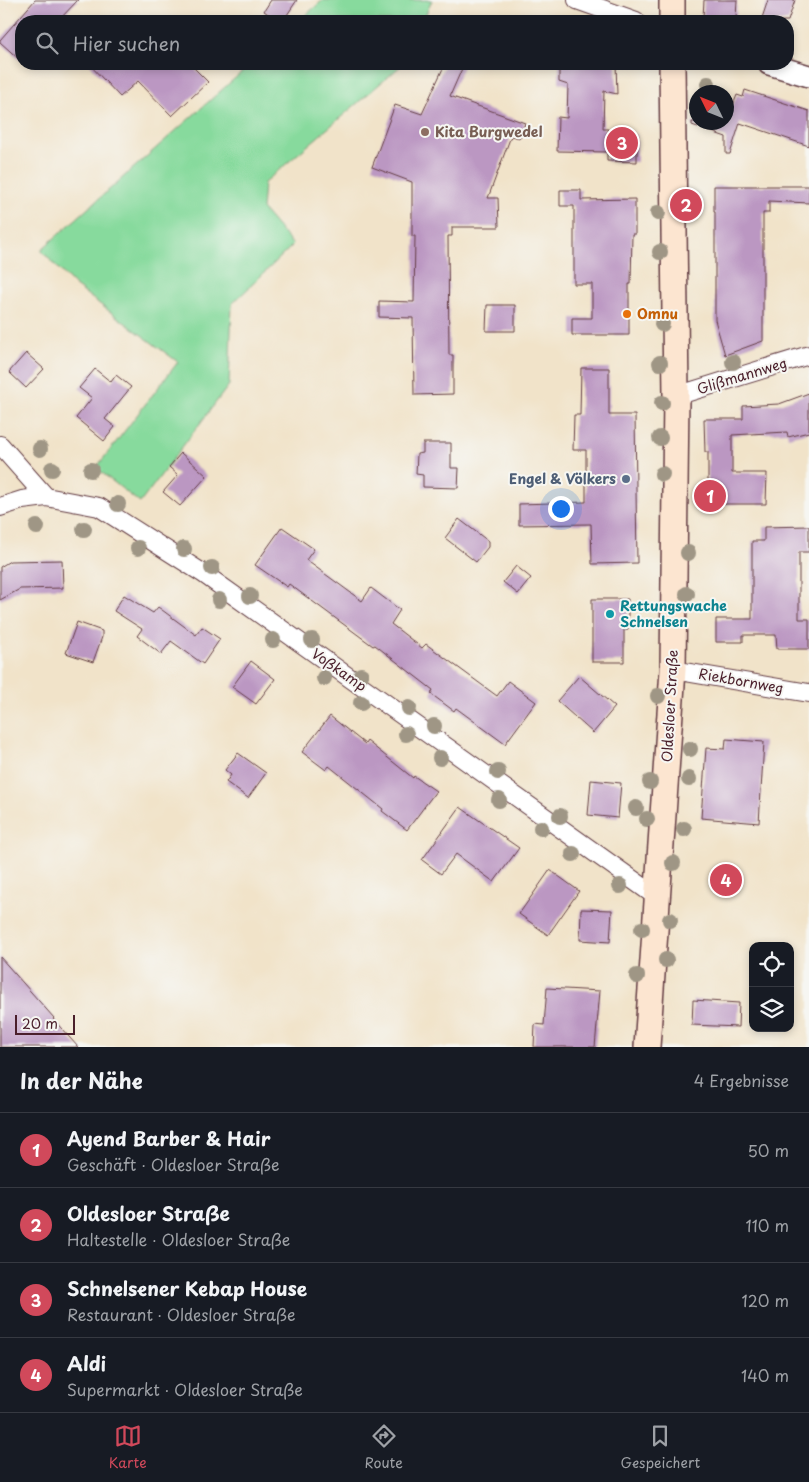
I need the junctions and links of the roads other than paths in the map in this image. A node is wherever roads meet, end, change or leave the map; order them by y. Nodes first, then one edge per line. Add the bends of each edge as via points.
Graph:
1 (577, 0) edge
2 (672, 0) edge
3 (619, 15) edge
4 (672, 15) edge
5 (672, 70) edge
6 (789, 70) edge
7 (809, 76) edge
8 (809, 355) edge
9 (676, 396) junction
10 (0, 445) edge
11 (46, 497) junction
12 (0, 507) edge
13 (673, 670) junction
14 (809, 693) edge
15 (657, 897) junction
16 (646, 1047) edge

1 - 3 street
2 - 4 main road
5 - 9 main road, Oldesloer Straße
6 - 7 street
8 - 9 street, Glißmannweg
9 - 13 main road, Oldesloer Straße
10 - 11 street
11 - 12 street, Voßkamp
11 - 15 street, Voßkamp via 99,507 204,574
13 - 14 street, Riekbornweg
13 - 15 main road, Oldesloer Straße
15 - 16 main road, Oldesloer Straße

